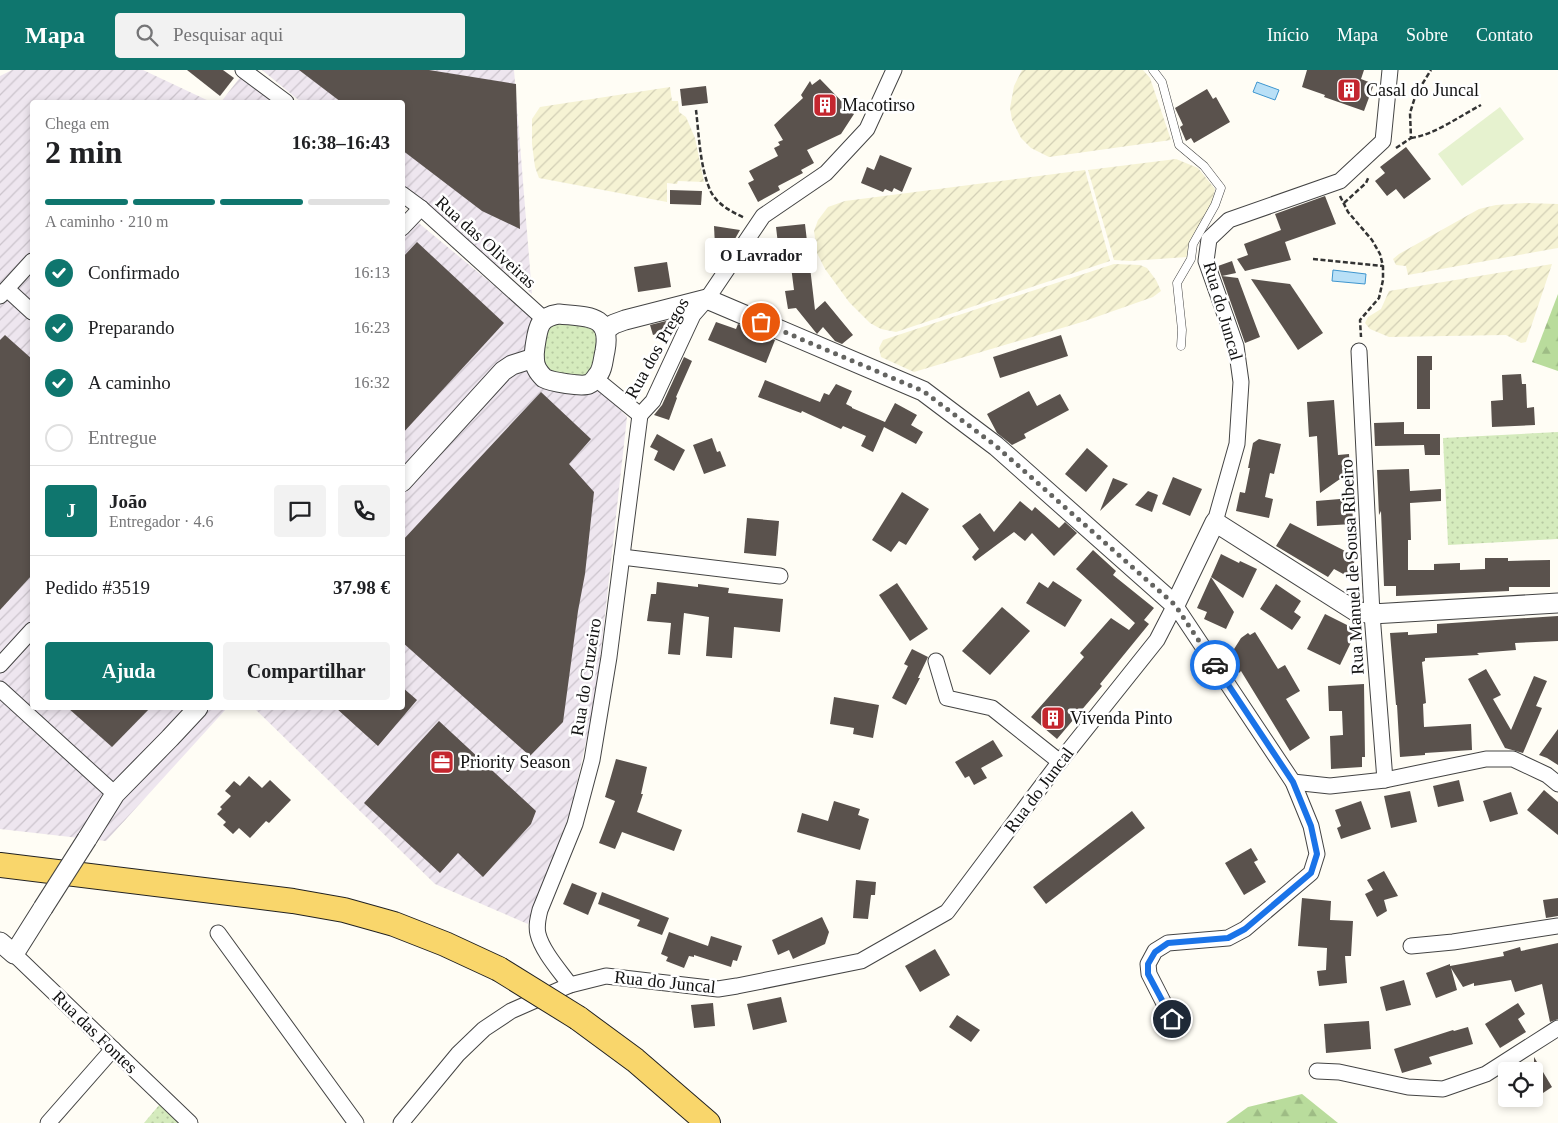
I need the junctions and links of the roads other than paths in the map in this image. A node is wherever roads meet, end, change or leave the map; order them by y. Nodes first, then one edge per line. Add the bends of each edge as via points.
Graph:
1 (243, 70) edge
2 (894, 70) edge
3 (1153, 70) edge
4 (1390, 70) edge
5 (283, 100) edge
6 (405, 196) edge
7 (421, 208) junction
8 (405, 225) edge
9 (30, 263) edge
10 (3, 292) edge
11 (707, 299) junction
12 (30, 311) edge
13 (544, 319) junction
14 (605, 330) junction
15 (1180, 346) dead end
16 (1359, 351) road end
17 (534, 358) junction
18 (596, 378) junction
19 (640, 416) junction
20 (405, 479) edge
21 (1215, 522) junction
22 (622, 557) junction
23 (780, 576) dead end
24 (1558, 602) edge
25 (1175, 605) junction
26 (1372, 614) junction
27 (30, 632) edge
28 (936, 661) dead end
29 (0, 665) edge
30 (0, 689) edge
31 (196, 710) edge
32 (1060, 762) junction
33 (1385, 780) junction
34 (1293, 782) junction
35 (1558, 784) edge
36 (115, 794) junction
37 (0, 865) edge
38 (1558, 926) edge
39 (218, 933) dead end
40 (1411, 946) dead end
41 (7, 948) edge
42 (570, 985) junction
43 (1172, 1019) dead end
44 (1558, 1028) edge
45 (113, 1049) junction
46 (1317, 1071) dead end
47 (702, 1119) edge
48 (48, 1123) edge
49 (190, 1123) edge
50 (356, 1123) edge
51 (401, 1123) edge

1 - 5 street
2 - 11 street, Rua dos Pregos via 868,129 826,173 763,216
3 - 15 lane via 1162,82 1179,145 1204,166 1221,188 1215,206 1193,244 1191,259 1176,283 1182,330
4 - 21 street, Rua do Juncal via 1382,141 1340,181 1228,220 1209,239 1206,261 1236,346 1241,382 1237,444
6 - 7 street, Rua das Oliveiras
7 - 8 street
7 - 13 street, Rua das Oliveiras
9 - 10 street
10 - 12 street
11 - 14 street via 625,320
11 - 19 street, Rua dos Pregos via 693,315 653,401
11 - 25 street via 923,391 996,446
13 - 14 street via 559,314 593,318
13 - 17 street via 538,328
14 - 18 street via 607,340 601,372
16 - 26 street, Rua Manuel de Sousa Ribeiro
17 - 18 street via 536,369 544,378 579,386
17 - 20 street via 503,371
18 - 19 street
19 - 22 street, Rua do Cruzeiro
21 - 25 street, Rua do Juncal
21 - 26 street via 1355,611
22 - 23 street
22 - 42 street, Rua do Cruzeiro via 592,760 575,824 537,920 537,933 542,944
24 - 26 street
25 - 32 street, Rua do Juncal via 1157,640
25 - 34 street
26 - 33 street, Rua Manuel de Sousa Ribeiro
27 - 29 street
28 - 32 street via 947,698 992,708
30 - 36 street
31 - 36 street
32 - 42 street, Rua do Juncal via 947,912 861,961 718,989 606,976
33 - 34 street via 1330,786
33 - 35 street via 1486,759 1513,759 1547,775
34 - 43 street via 1311,826 1317,854 1311,873 1245,929 1228,938 1168,943 1155,952 1148,964 1148,974
36 - 41 street, bridge via 43,908
37 - 47 main road, bridge via 293,901 344,910 394,924 499,969 578,1018 635,1060
38 - 40 street
39 - 50 street
41 - 45 street, Rua das Fontes
42 - 51 street, Rua do Juncal via 511,1010 484,1029 458,1054
44 - 46 street via 1486,1074 1443,1089 1408,1087 1339,1072
45 - 48 street
45 - 49 street, Rua das Fontes

